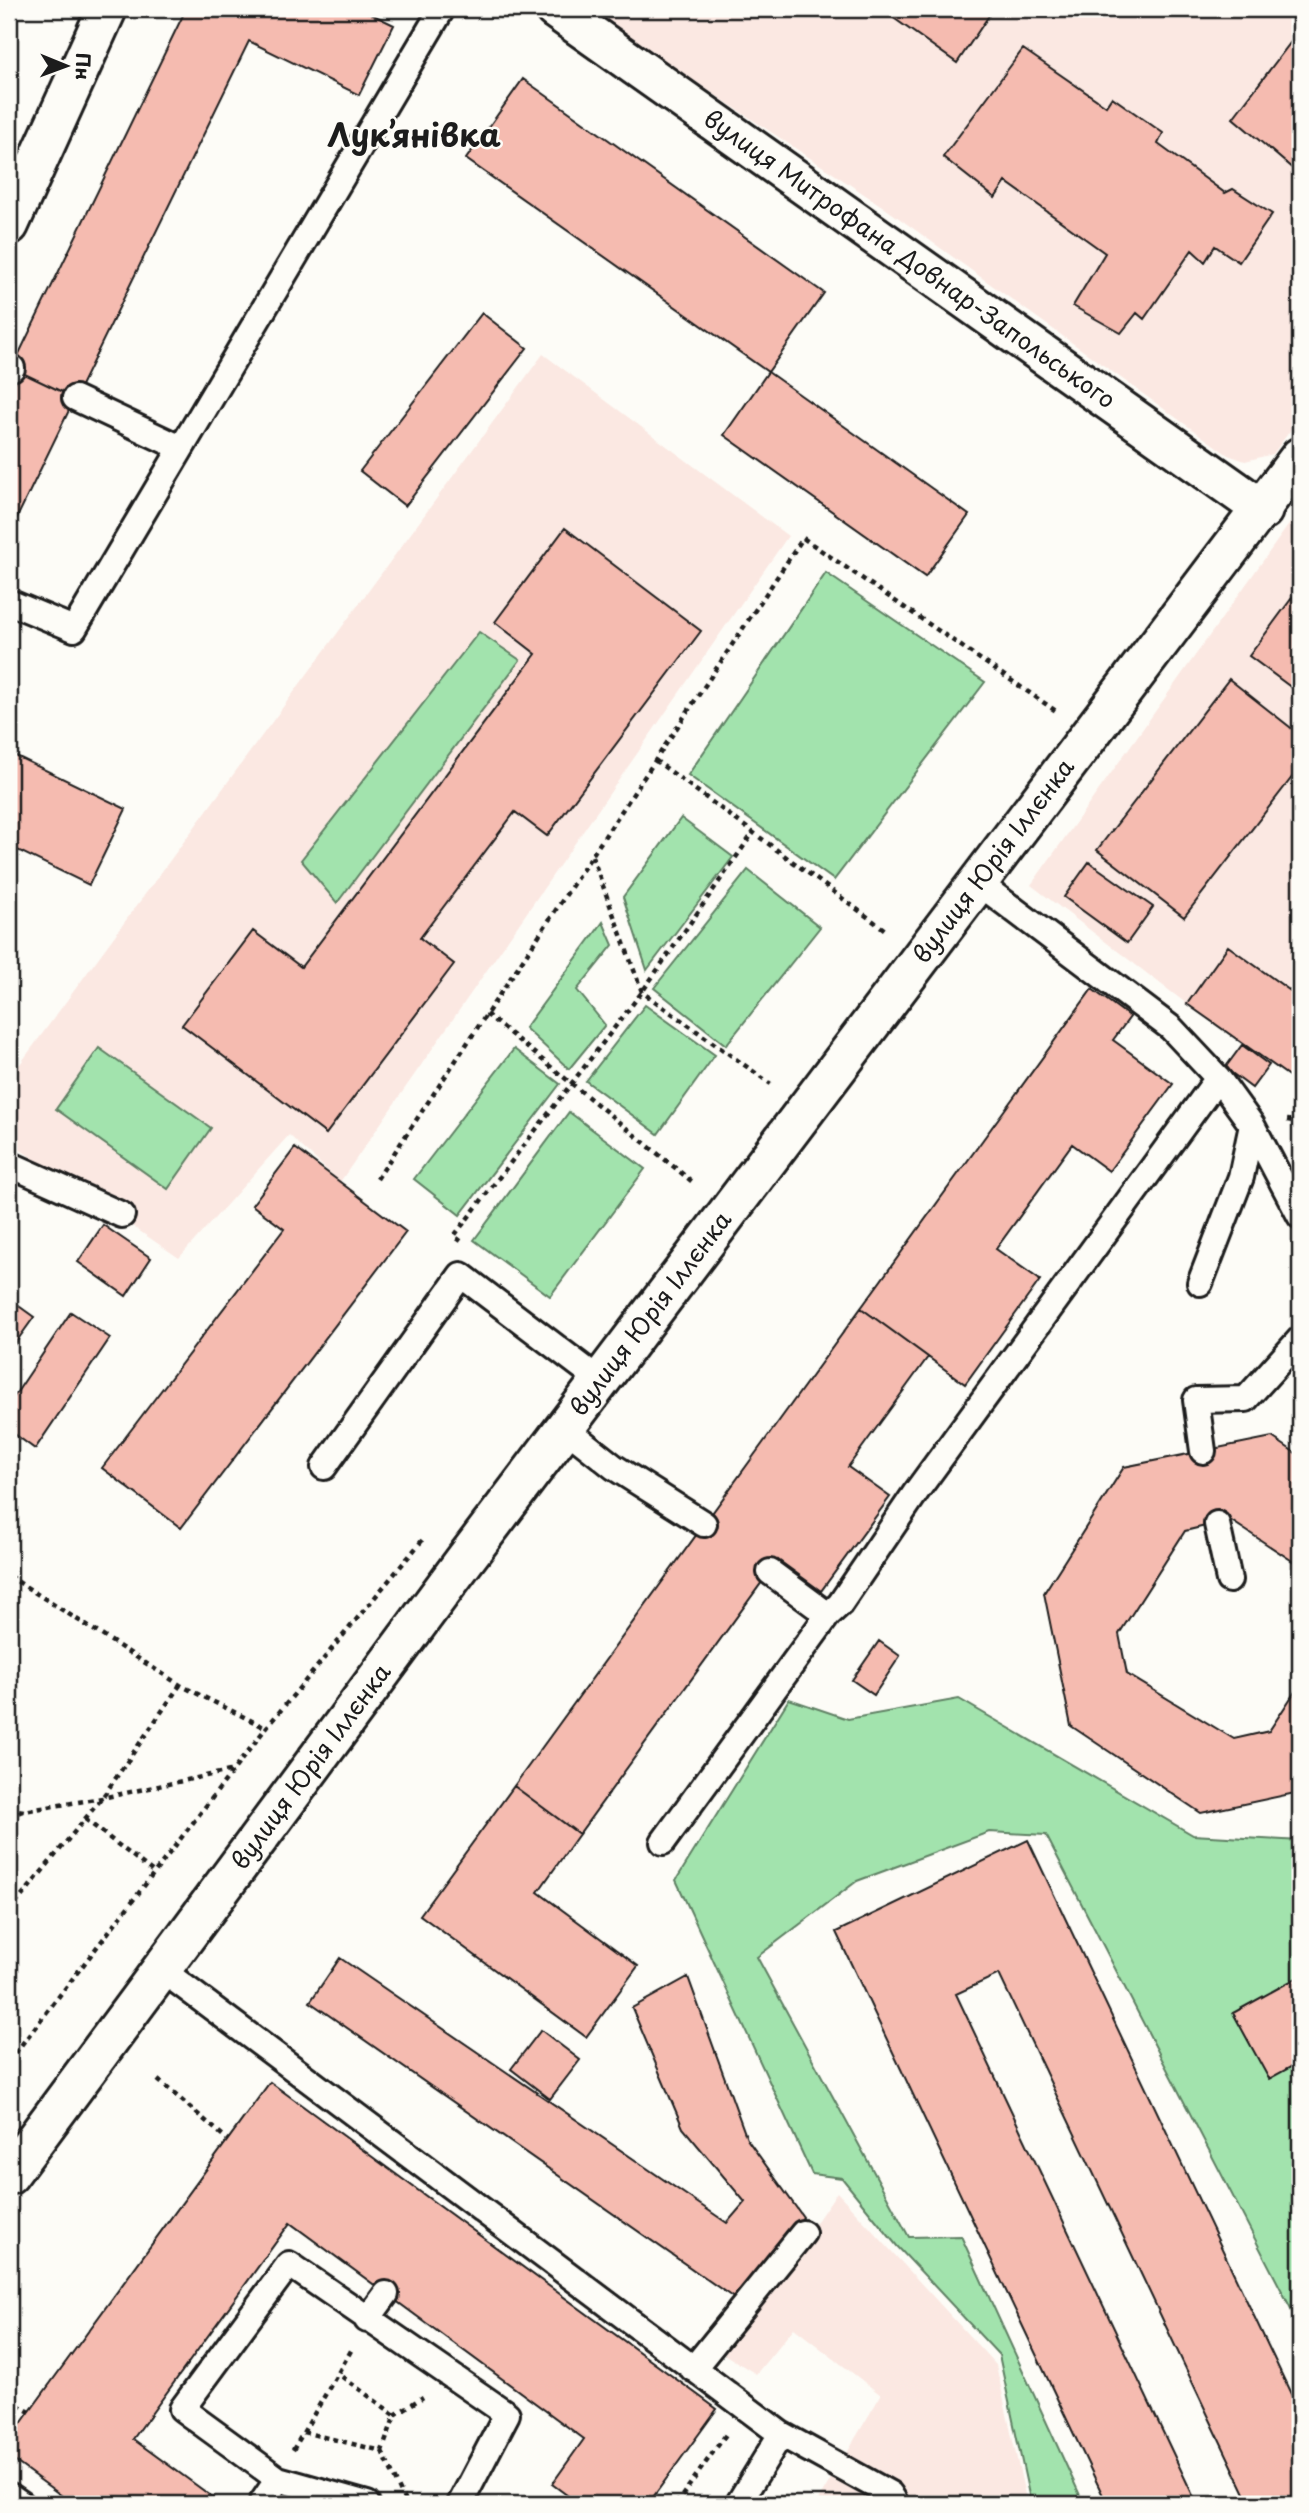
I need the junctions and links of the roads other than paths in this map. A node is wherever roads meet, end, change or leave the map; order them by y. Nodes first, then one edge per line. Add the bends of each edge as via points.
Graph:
1 (107, 9) edge
2 (442, 9) edge
3 (555, 9) edge
4 (9, 225) edge
5 (75, 398) dead end
6 (181, 448) junction
7 (1300, 457) edge
8 (1263, 510) junction
9 (9, 602) edge
10 (980, 884) junction
11 (1218, 1078) junction
12 (1252, 1125) junction
13 (9, 1164) edge
14 (1300, 1213) edge
15 (122, 1215) dead end
16 (1200, 1283) dead end
17 (1300, 1339) edge
18 (603, 1382) junction
19 (566, 1429) junction
20 (1203, 1451) dead end
21 (324, 1467) dead end
22 (704, 1524) dead end
23 (1217, 1524) dead end
24 (770, 1572) dead end
25 (1229, 1580) dead end
26 (828, 1615) junction
27 (663, 1842) dead end
28 (162, 1970) junction
29 (9, 2175) edge
30 (803, 2233) dead end
31 (386, 2294) dead end
32 (367, 2320) junction
33 (693, 2370) junction
34 (781, 2434) junction
35 (278, 2479) junction
36 (9, 2495) edge
37 (22, 2504) edge
38 (261, 2504) edge
39 (367, 2504) edge
40 (460, 2504) edge
41 (738, 2504) edge
42 (896, 2504) edge

1 - 4 main road
2 - 6 lane
3 - 8 main road, вулиця Митрофана Довнар-Запольського
5 - 6 lane
6 - 9 lane via 74,629
7 - 8 main road, вулиця Юрія Іллєнка
8 - 10 main road, вулиця Юрія Іллєнка
10 - 11 lane via 1171,1028
10 - 18 main road, вулиця Юрія Іллєнка
11 - 12 lane
11 - 26 lane
12 - 14 lane
12 - 16 lane via 1241,1177
13 - 15 lane
17 - 20 lane via 1247,1399 1196,1400
18 - 19 main road, вулиця Юрія Іллєнка
18 - 21 lane via 461,1275
19 - 22 lane
19 - 28 main road, вулиця Юрія Іллєнка
23 - 25 lane
24 - 26 lane
26 - 27 lane
28 - 29 main road, вулиця Юрія Іллєнка
28 - 33 lane via 453,2203
30 - 33 lane
31 - 32 lane
32 - 35 lane via 289,2264 182,2409
32 - 40 lane via 507,2414
33 - 34 lane
34 - 41 lane
34 - 42 lane via 890,2494
35 - 38 lane
35 - 39 lane
36 - 37 lane

